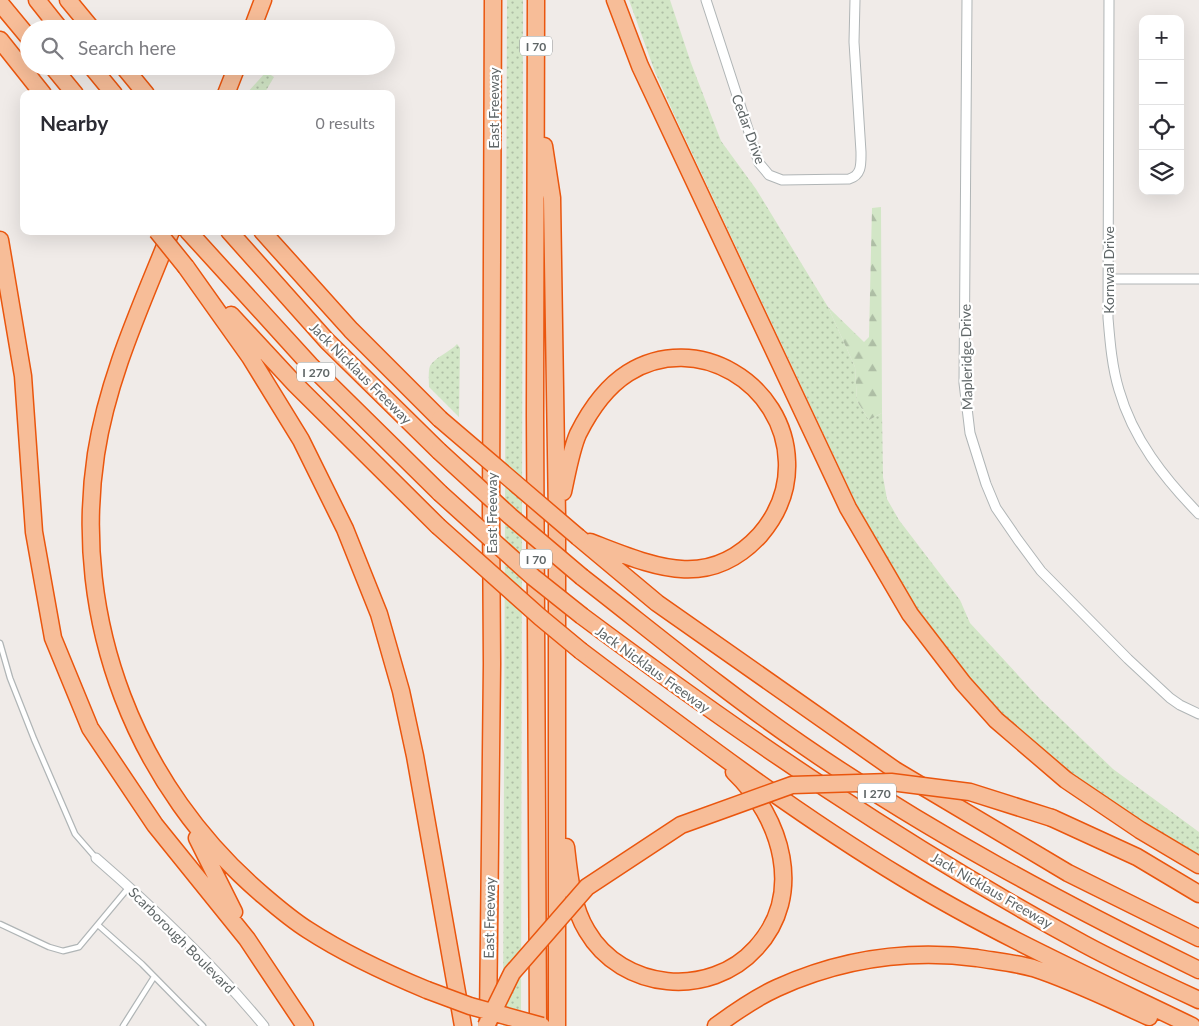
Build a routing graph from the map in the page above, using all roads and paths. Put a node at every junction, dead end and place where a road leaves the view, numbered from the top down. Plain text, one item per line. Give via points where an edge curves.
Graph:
1 (36, 0) edge
2 (68, 0) edge
3 (263, 0) edge
4 (493, 0) edge
5 (536, 0) edge
6 (615, 0) edge
7 (706, 0) edge
8 (855, 0) edge
9 (967, 0) edge
10 (1110, 0) edge
11 (0, 3) edge
12 (53, 20) edge
13 (85, 20) edge
14 (255, 20) edge
15 (20, 27) edge
16 (0, 40) edge
17 (20, 65) edge
18 (28, 75) edge
19 (59, 75) edge
20 (98, 75) edge
21 (130, 75) edge
22 (233, 75) edge
23 (40, 90) edge
24 (72, 90) edge
25 (111, 90) edge
26 (143, 90) edge
27 (228, 90) edge
28 (536, 92) junction
29 (160, 235) edge
30 (169, 235) edge
31 (191, 235) edge
32 (233, 235) edge
33 (266, 235) edge
34 (0, 240) edge
35 (186, 267) junction
36 (1108, 279) junction
37 (1199, 279) edge
38 (1199, 513) edge
39 (557, 516) junction
40 (578, 537) junction
41 (0, 643) edge
42 (1199, 714) edge
43 (700, 740) junction
44 (558, 768) junction
45 (181, 807) junction
46 (96, 858) joint
47 (1199, 865) edge
48 (130, 887) junction
49 (1199, 894) edge
50 (0, 924) edge
51 (98, 925) junction
52 (1199, 938) edge
53 (247, 939) junction
54 (1199, 970) edge
55 (154, 977) junction
56 (1199, 1000) edge
57 (123, 1026) edge
58 (202, 1026) edge
59 (264, 1026) edge
60 (305, 1026) edge
61 (463, 1026) edge
62 (487, 1026) edge
63 (538, 1026) edge
64 (542, 1026) edge
65 (557, 1026) edge
66 (716, 1026) edge
67 (1170, 1026) edge
68 (1192, 1026) edge

1 - 12 highway
2 - 13 highway
3 - 14 highway
4 - 62 highway, East Freeway via 492,674
5 - 28 highway, I 70
6 - 47 highway via 644,75 848,508 910,614 963,684 1003,726 1066,780
7 - 8 street, Cedar Drive via 759,163 769,174 782,180 849,179 860,170
9 - 42 street, Mapleridge Drive via 964,383 970,433 977,458 996,508 1041,571 1128,660 1170,698
10 - 36 street, Kornwal Drive
11 - 15 highway
16 - 17 highway
18 - 23 highway
19 - 24 highway
20 - 25 highway
21 - 26 highway
22 - 27 highway
28 - 39 highway via 552,198
28 - 63 highway, I 70
29 - 35 highway, bridge
30 - 45 highway via 121,358 106,406 96,456 91,533 98,612 116,682 137,734
31 - 56 highway, Jack Nicklaus Freeway / I 270, bridge via 310,366 440,493 533,577 582,616 714,713 910,842 1085,944
32 - 54 highway, Jack Nicklaus Freeway / I 270, bridge via 327,341 510,516 582,577 763,717 802,746 968,849
33 - 40 highway, bridge via 351,330 440,419
34 - 53 highway via 23,376 34,532 53,638 90,728 155,826
35 - 43 highway, bridge via 295,384 438,526 540,617
35 - 61 highway via 250,357 300,440 346,529 379,614 415,756
36 - 37 street
36 - 38 street, Kornwal Drive via 1111,349 1126,413 1148,454
39 - 40 highway via 577,436 608,389 629,373 663,360 708,362 748,382 771,409 784,438 787,480 779,507 769,525 741,552 715,566 676,569 648,564
39 - 44 highway
40 - 52 highway via 657,603 895,770 1068,872
41 - 46 lane via 10,678 75,834
43 - 44 highway via 738,776 771,821 780,851 783,880 779,910 772,928 756,949 735,965 697,980 656,980 634,974 606,954 586,931 573,892
43 - 68 highway via 781,799 905,879 1033,949
44 - 65 highway
45 - 53 highway
45 - 64 highway, bridge via 246,881 306,929 366,963 427,990
46 - 48 street, Scarborough Boulevard
48 - 51 lane
48 - 59 street, Scarborough Boulevard via 205,958
49 - 62 highway, bridge via 1137,857 1052,818 970,792 891,782 792,785 682,825 587,887 512,973
50 - 51 lane via 64,951 79,948
51 - 55 lane
53 - 60 highway
55 - 57 lane
55 - 58 lane
66 - 67 highway via 776,988 827,968 902,954 946,954 1032,968

